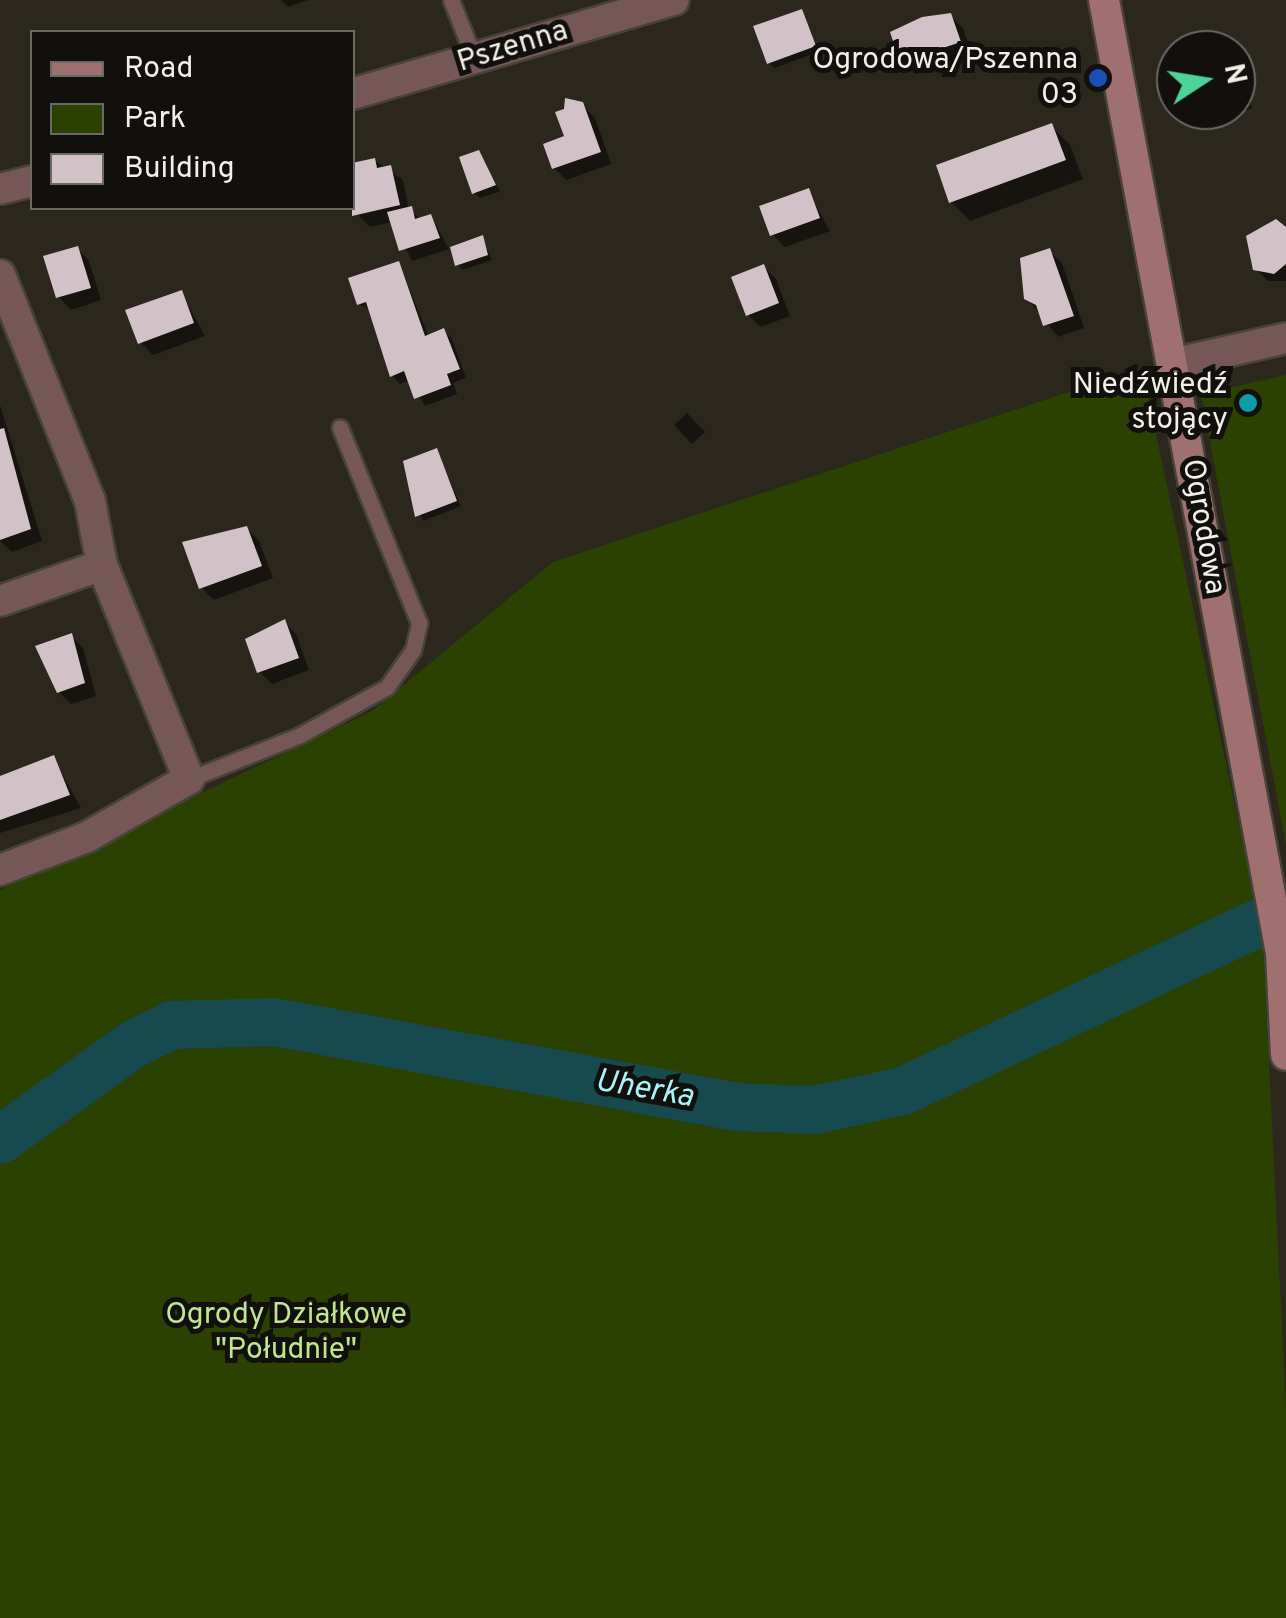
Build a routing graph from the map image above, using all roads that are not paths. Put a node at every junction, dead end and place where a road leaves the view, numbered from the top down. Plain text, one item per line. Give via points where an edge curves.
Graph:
1 (451, 0) edge
2 (674, 0) edge
3 (1104, 0) edge
4 (475, 60) junction
5 (355, 93) edge
6 (30, 182) edge
7 (0, 190) edge
8 (0, 275) edge
9 (1286, 338) edge
10 (1172, 364) junction
11 (340, 427) dead end
12 (102, 564) junction
13 (0, 601) edge
14 (189, 779) junction
15 (0, 870) edge
16 (1286, 1055) edge

1 - 4 lane
2 - 4 street, Pszenna
3 - 10 street, Ogrodowa
4 - 5 street, Pszenna
6 - 7 street
8 - 12 street via 90,500
9 - 10 street
10 - 16 street, Ogrodowa via 1282,953
11 - 14 lane via 420,624 413,650 387,687 300,735
12 - 13 street
12 - 14 street
14 - 15 street via 87,836

